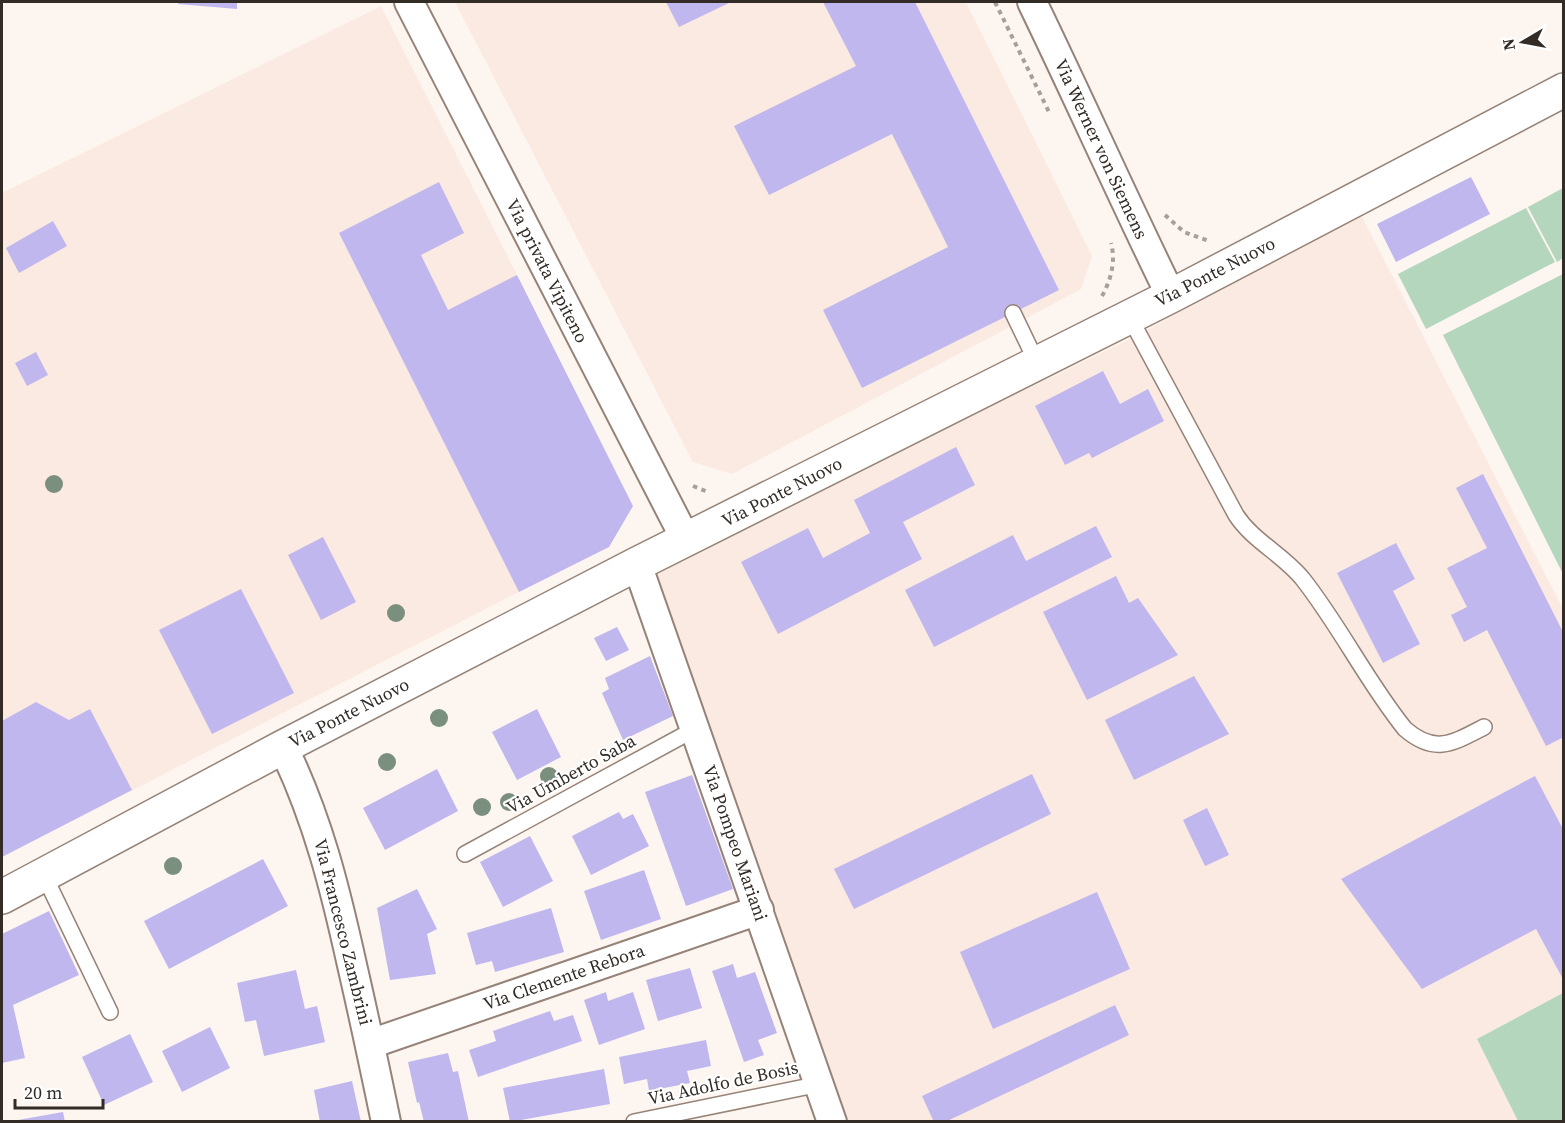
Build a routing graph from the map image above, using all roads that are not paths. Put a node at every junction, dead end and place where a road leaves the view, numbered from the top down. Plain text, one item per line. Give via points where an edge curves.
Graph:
1 (409, 2) edge
2 (1032, 2) edge
3 (1563, 90) edge
4 (1171, 296) junction
5 (1012, 313) dead end
6 (1129, 316) junction
7 (1037, 363) junction
8 (686, 540) junction
9 (637, 564) junction
10 (1484, 727) dead end
11 (695, 729) junction
12 (283, 747) junction
13 (465, 854) dead end
14 (44, 875) junction
15 (2, 897) edge
16 (759, 910) junction
17 (110, 1012) dead end
18 (370, 1044) junction
19 (820, 1084) junction
20 (386, 1122) edge
21 (634, 1122) edge
22 (832, 1122) edge

1 - 8 street, Via privata Vipiteno
2 - 4 street, Via Werner von Siemens
3 - 4 street, Via Ponte Nuovo
4 - 6 street, Via Ponte Nuovo
5 - 7 lane
6 - 7 street, Via Ponte Nuovo
6 - 10 lane via 1236,515 1303,580 1405,729 1424,742 1446,745
7 - 8 street, Via Ponte Nuovo
8 - 9 street, Via Ponte Nuovo
9 - 11 street, Via Pompeo Mariani
9 - 12 street, Via Ponte Nuovo
11 - 13 lane, Via Umberto Saba
11 - 16 street, Via Pompeo Mariani
12 - 14 street, Via Ponte Nuovo
12 - 18 street, Via Francesco Zambrini via 325,853
14 - 15 street, Via Ponte Nuovo
14 - 17 lane
16 - 18 street, Via Clemente Rebora
16 - 19 street, Via Pompeo Mariani
18 - 20 street, Via Francesco Zambrini
19 - 21 lane, Via Adolfo de Bosis
19 - 22 street, Via Pompeo Mariani

